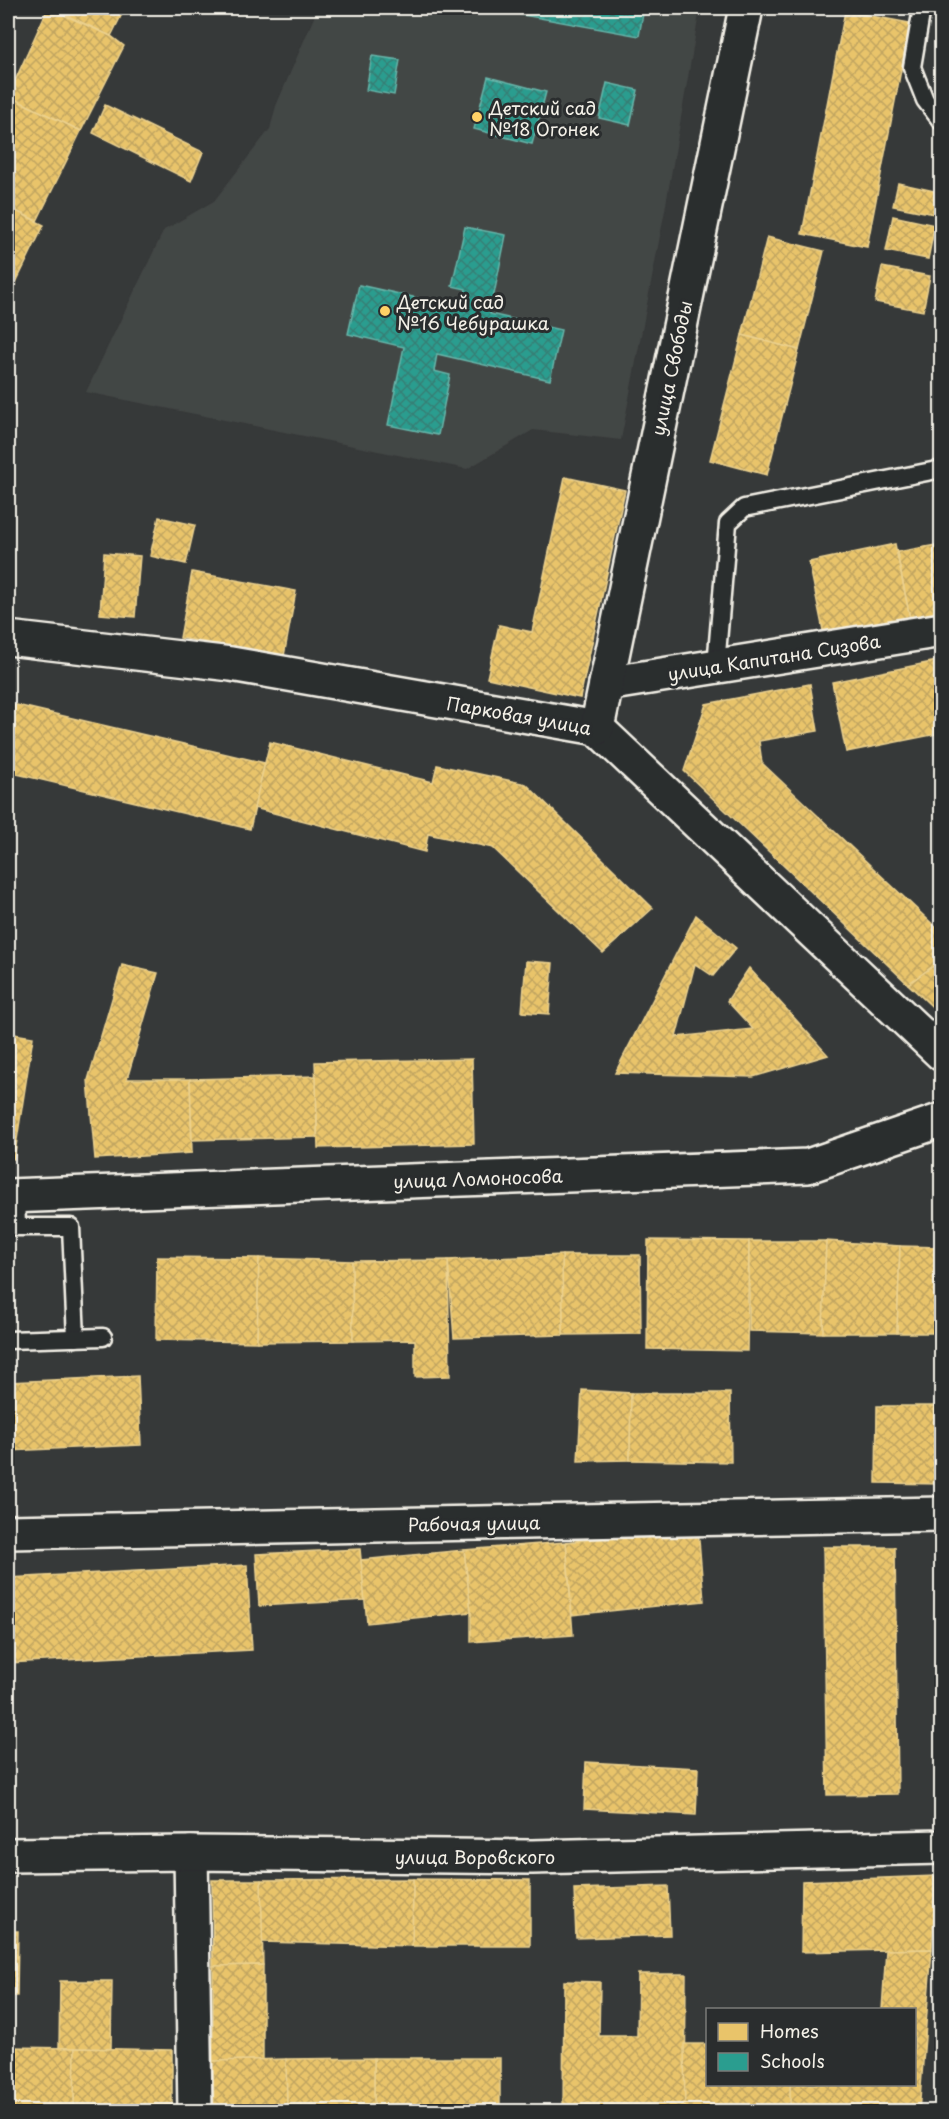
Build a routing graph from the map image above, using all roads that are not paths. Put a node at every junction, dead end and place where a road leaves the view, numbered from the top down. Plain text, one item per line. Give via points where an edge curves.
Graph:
1 (746, 8) edge
2 (922, 8) edge
3 (942, 122) edge
4 (942, 469) edge
5 (942, 630) edge
6 (8, 638) edge
7 (716, 666) junction
8 (606, 684) junction
9 (597, 728) junction
10 (942, 1054) edge
11 (942, 1120) edge
12 (12, 1195) edge
13 (103, 1337) dead end
14 (76, 1338) junction
15 (8, 1340) edge
16 (942, 1514) edge
17 (8, 1532) edge
18 (942, 1847) edge
19 (191, 1853) junction
20 (8, 1855) edge
21 (195, 2112) edge

1 - 8 street, улица Свободы
2 - 3 lane via 912,67 925,100
4 - 7 lane via 744,507 728,523
5 - 7 street, улица Капитана Сизова
6 - 9 street, Парковая улица via 231,664
7 - 8 street, улица Капитана Сизова
8 - 9 street, улица Свободы
9 - 10 street, Парковая улица
11 - 12 street, улица Ломоносова via 808,1166
12 - 14 lane via 17,1227 72,1227
13 - 14 lane
14 - 15 lane
16 - 17 street, Рабочая улица
18 - 19 street, улица Воровского via 532,1857
19 - 20 street, улица Воровского
19 - 21 street

